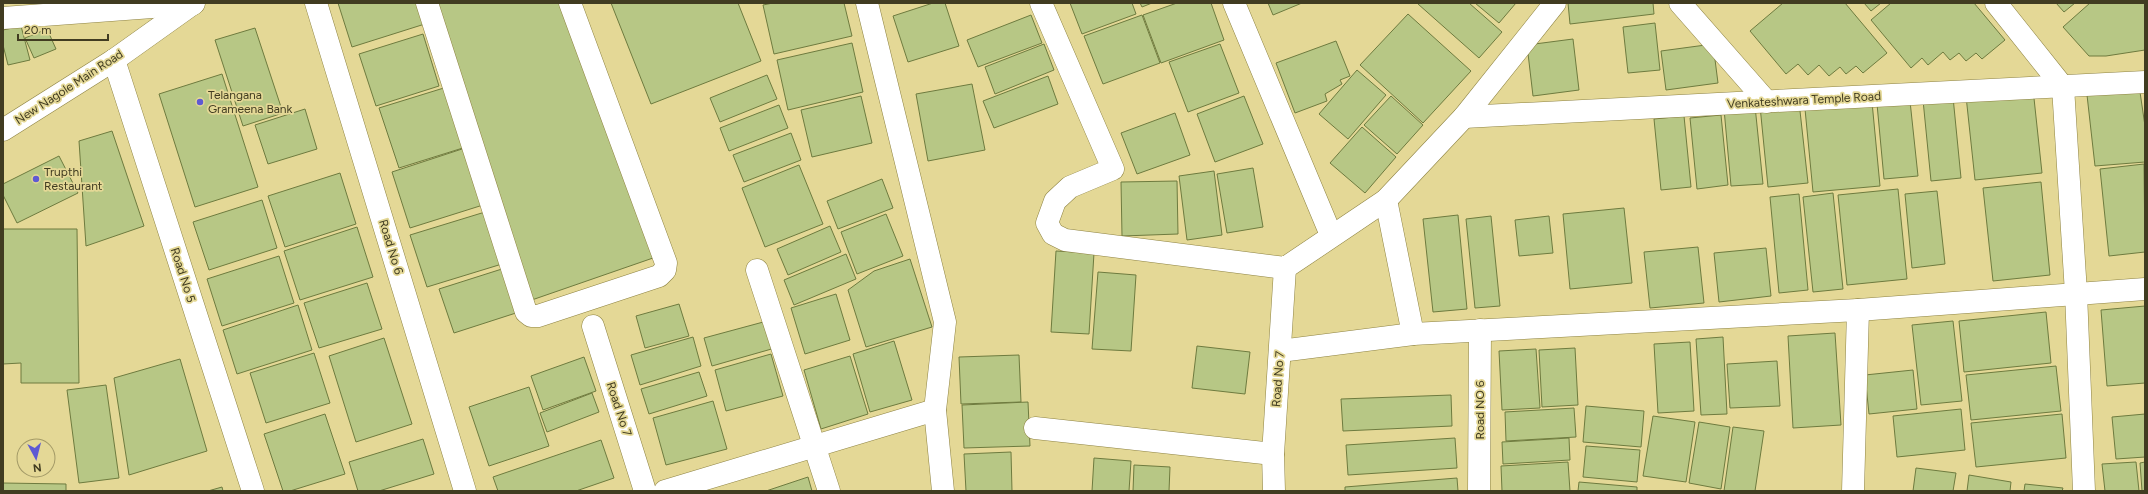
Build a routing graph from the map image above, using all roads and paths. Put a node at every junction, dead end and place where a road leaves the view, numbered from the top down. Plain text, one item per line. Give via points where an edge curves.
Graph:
1 (193, 3) edge
2 (316, 3) edge
3 (427, 3) edge
4 (570, 3) edge
5 (867, 3) edge
6 (1041, 3) edge
7 (1234, 3) edge
8 (1555, 3) edge
9 (1680, 3) edge
10 (1996, 3) edge
11 (3, 18) edge
12 (114, 60) junction
13 (2145, 82) edge
14 (2063, 86) junction
15 (1767, 102) junction
16 (1464, 117) junction
17 (3, 130) edge
18 (1386, 200) junction
19 (1331, 235) junction
20 (1285, 268) junction
21 (757, 270) dead end
22 (2145, 289) edge
23 (2076, 293) junction
24 (1858, 310) junction
25 (593, 326) dead end
26 (1480, 330) junction
27 (1413, 334) junction
28 (1280, 351) junction
29 (935, 410) junction
30 (1035, 428) dead end
31 (815, 447) junction
32 (1273, 454) junction
33 (253, 491) edge
34 (465, 491) edge
35 (646, 491) edge
36 (665, 491) edge
37 (829, 491) edge
38 (943, 491) edge
39 (1274, 491) edge
40 (1479, 491) edge
41 (1853, 491) edge
42 (2084, 491) edge

1 - 11 street
1 - 12 street, New Nagole Main Road
2 - 34 street, Road No 6
3 - 4 street via 526,312 531,316 538,316 659,276 665,270 666,263
5 - 29 street via 945,322
6 - 20 street via 1113,169 1070,187 1055,201 1047,223 1053,234 1065,240
7 - 19 street
8 - 16 street
9 - 15 street
10 - 14 street
12 - 17 street, New Nagole Main Road
12 - 33 street, Road No 5
13 - 14 street, Venkateshwara Temple Road
14 - 15 street, Venkateshwara Temple Road
14 - 23 street
15 - 16 street, Venkateshwara Temple Road
16 - 18 street
18 - 19 street
18 - 27 street
19 - 20 street
20 - 28 street, Road No 7
21 - 31 street
22 - 23 street
23 - 24 street
23 - 42 street
24 - 26 street
24 - 41 street
25 - 35 street, Road No 7
26 - 27 street
26 - 40 street, Road NO 6
27 - 28 street
28 - 32 street, Road No 7
29 - 31 street
29 - 38 street
30 - 32 street
31 - 36 street
31 - 37 street
32 - 39 street, Road No 7

